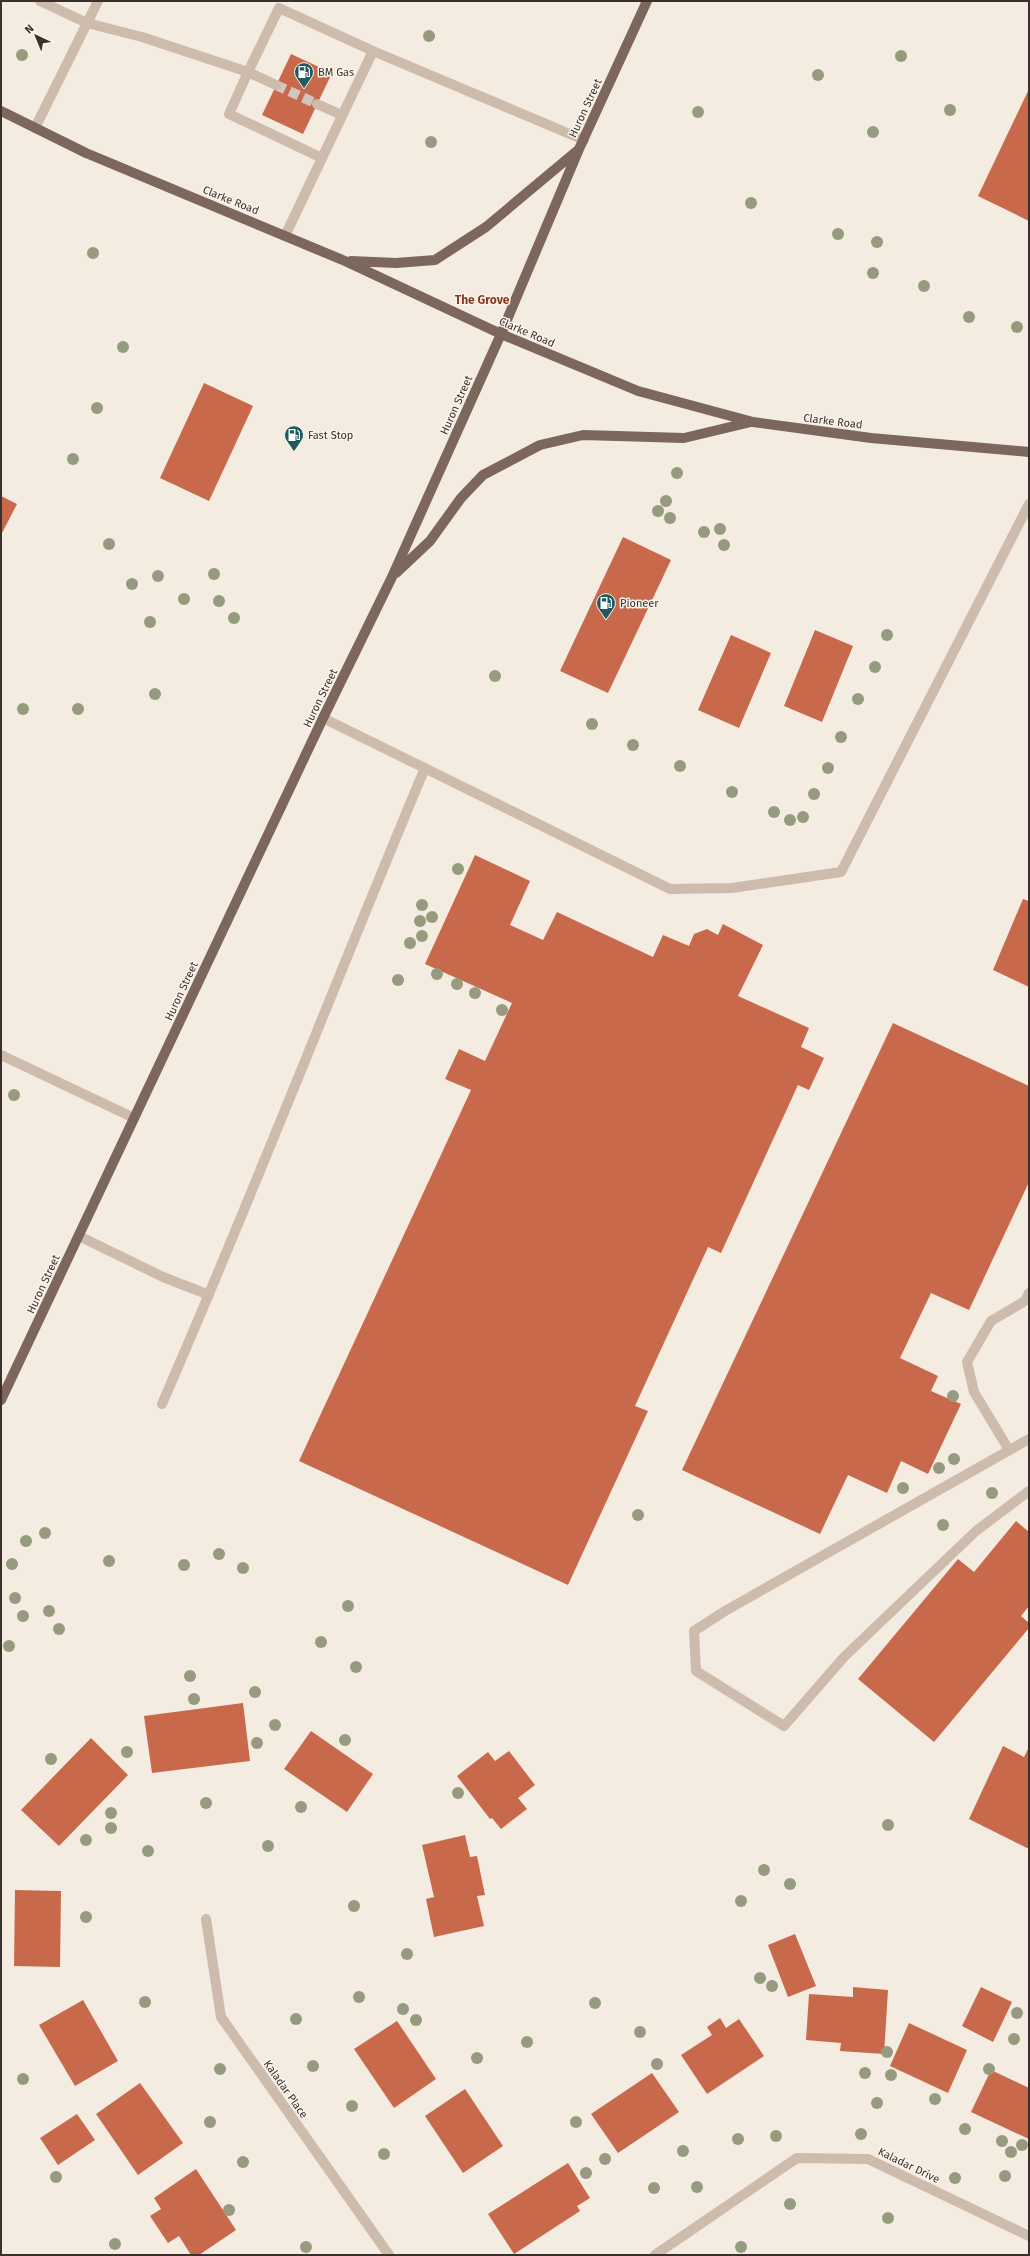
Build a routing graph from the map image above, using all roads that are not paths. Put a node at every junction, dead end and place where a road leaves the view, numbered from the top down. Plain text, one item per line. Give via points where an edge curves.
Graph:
1 (40, 1) edge
2 (98, 1) edge
3 (647, 1) edge
4 (87, 23) junction
5 (373, 51) junction
6 (248, 72) junction
7 (276, 85) tunnel mouth
8 (317, 104) tunnel mouth
9 (1, 111) edge
10 (342, 115) junction
11 (35, 128) junction
12 (582, 145) junction
13 (322, 158) junction
14 (285, 236) junction
15 (345, 261) junction
16 (501, 334) junction
17 (753, 422) junction
18 (1029, 452) edge
19 (1029, 504) edge
20 (392, 577) junction
21 (323, 718) junction
22 (425, 768) junction
23 (1, 1055) edge
24 (134, 1118) junction
25 (79, 1236) junction
26 (1029, 1293) edge
27 (209, 1295) junction
28 (1, 1400) edge
29 (162, 1404) dead end
30 (1029, 1439) edge
31 (1009, 1450) junction
32 (1029, 1491) edge
33 (206, 1919) dead end
34 (1029, 2236) edge
35 (389, 2255) edge
36 (655, 2255) edge

1 - 4 street
2 - 4 street
3 - 12 main road, Huron Street
4 - 6 street via 142,36
4 - 11 street
5 - 6 street via 279,8
5 - 10 street
5 - 12 street
6 - 7 street
6 - 13 street via 229,114
8 - 10 street
9 - 11 main road, Clarke Road
10 - 13 street
11 - 14 main road, Clarke Road via 86,154
12 - 15 main road via 486,227 435,260 396,263
12 - 16 main road, Huron Street
13 - 14 street
14 - 15 main road, Clarke Road
15 - 16 main road, Clarke Road
16 - 17 main road, Clarke Road via 638,391
16 - 20 main road, Huron Street
17 - 18 main road, Clarke Road via 871,438
17 - 20 main road via 684,438 583,435 540,445 483,475 460,498 430,541
19 - 22 street via 841,872 732,888 670,889
20 - 21 main road, Huron Street
21 - 22 street
21 - 24 main road, Huron Street
22 - 27 street
23 - 24 street
24 - 25 main road, Huron Street
25 - 27 street via 163,1277
25 - 28 main road, Huron Street
26 - 31 street via 1026,1300 991,1321 967,1362 974,1392
27 - 29 street
30 - 31 street
31 - 32 street via 724,1611 694,1632 696,1671 784,1726 844,1657 976,1531
33 - 35 street, Kaladar Place via 221,2017
34 - 36 street, Kaladar Drive via 868,2159 797,2158

